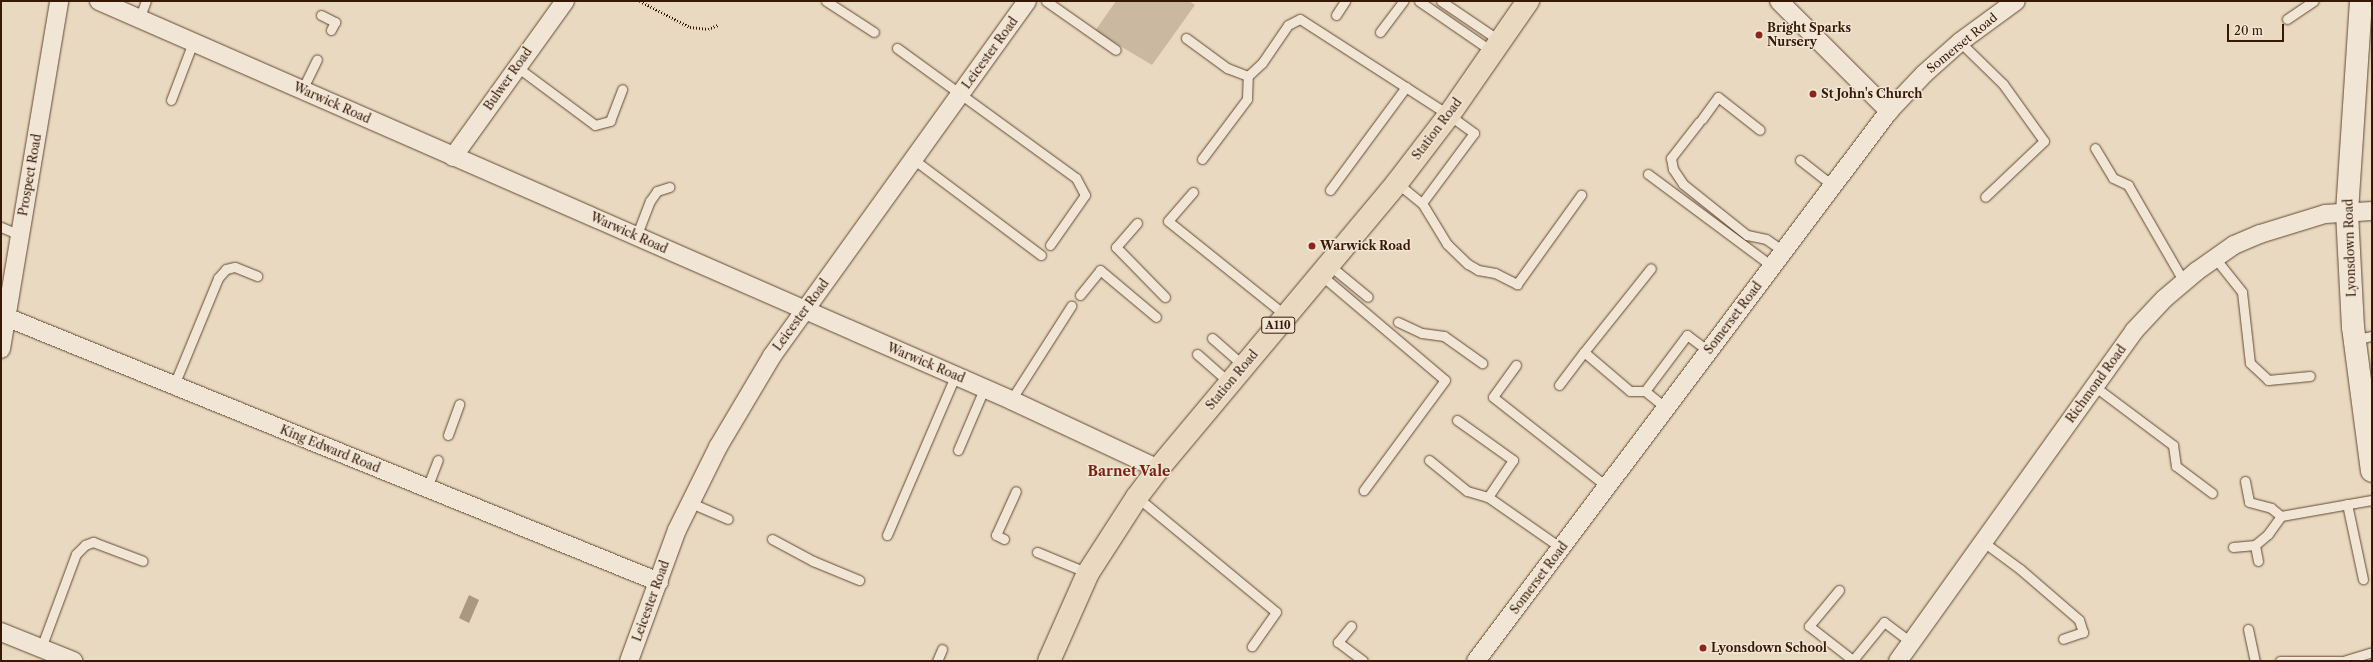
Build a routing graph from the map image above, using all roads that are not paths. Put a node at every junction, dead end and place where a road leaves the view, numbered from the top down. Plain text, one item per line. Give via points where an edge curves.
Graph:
1 (59, 1) edge
2 (99, 1) edge
3 (146, 1) edge
4 (565, 1) edge
5 (826, 1) edge
6 (1027, 1) edge
7 (1046, 1) edge
8 (1345, 1) edge
9 (1403, 1) edge
10 (1419, 1) edge
11 (1441, 1) edge
12 (1528, 1) edge
13 (1780, 1) edge
14 (2314, 1) edge
15 (2361, 1) edge
16 (2004, 4) edge
17 (320, 15) dead end
18 (1336, 15) dead end
19 (2287, 18) dead end
20 (139, 19) junction
21 (331, 30) dead end
22 (874, 32) dead end
23 (1380, 32) dead end
24 (2366, 35) edge
25 (1186, 38) dead end
26 (193, 42) junction
27 (1960, 42) junction
28 (1496, 47) junction
29 (897, 48) dead end
30 (1116, 50) dead end
31 (317, 60) dead end
32 (517, 67) junction
33 (1248, 76) junction
34 (1406, 87) junction
35 (622, 89) dead end
36 (302, 90) junction
37 (960, 94) junction
38 (171, 100) dead end
39 (1889, 111) junction
40 (1449, 115) junction
41 (1760, 130) dead end
42 (2095, 148) dead end
43 (454, 157) junction
44 (913, 159) junction
45 (1202, 159) dead end
46 (1800, 160) dead end
47 (1648, 174) dead end
48 (1397, 183) junction
49 (1832, 185) junction
50 (669, 187) dead end
51 (1330, 190) dead end
52 (1193, 192) dead end
53 (1581, 195) dead end
54 (1985, 197) dead end
55 (1422, 203) junction
56 (2372, 211) edge
57 (2347, 213) junction
58 (1137, 223) dead end
59 (1, 227) edge
60 (20, 235) junction
61 (636, 236) junction
62 (1050, 245) dead end
63 (1783, 251) junction
64 (1041, 255) dead end
65 (2215, 258) junction
66 (1772, 266) junction
67 (1651, 268) dead end
68 (1325, 270) junction
69 (257, 276) dead end
70 (2184, 282) junction
71 (1080, 295) dead end
72 (1165, 297) dead end
73 (1368, 297) dead end
74 (1070, 306) dead end
75 (804, 311) junction
76 (4, 316) edge
77 (1286, 316) junction
78 (1156, 317) dead end
79 (1398, 322) dead end
80 (1212, 338) dead end
81 (2363, 338) edge
82 (1, 349) edge
83 (1708, 351) junction
84 (1584, 352) junction
85 (1197, 354) dead end
86 (1482, 363) dead end
87 (1516, 365) dead end
88 (1244, 366) junction
89 (955, 376) junction
90 (2310, 376) dead end
91 (1230, 383) junction
92 (174, 385) junction
93 (1559, 385) dead end
94 (2094, 386) junction
95 (984, 389) junction
96 (1645, 391) junction
97 (1011, 400) junction
98 (459, 404) dead end
99 (1666, 408) junction
100 (1457, 420) dead end
101 (448, 435) dead end
102 (958, 450) dead end
103 (438, 460) dead end
104 (1429, 460) dead end
105 (1158, 469) junction
106 (2372, 471) edge
107 (2245, 481) dead end
108 (1606, 486) junction
109 (427, 488) junction
110 (1364, 490) dead end
111 (1016, 491) dead end
112 (2212, 493) dead end
113 (1137, 497) junction
114 (1488, 497) junction
115 (2372, 500) edge
116 (691, 503) junction
117 (2347, 504) junction
118 (2281, 516) junction
119 (728, 519) dead end
120 (887, 534) dead end
121 (772, 539) dead end
122 (1004, 539) dead end
123 (1982, 542) junction
124 (2255, 545) junction
125 (2233, 547) dead end
126 (1560, 548) junction
127 (1037, 552) dead end
128 (143, 561) dead end
129 (2258, 562) dead end
130 (1088, 573) junction
131 (2363, 579) dead end
132 (859, 580) dead end
133 (658, 582) junction
134 (1838, 590) dead end
135 (1351, 626) dead end
136 (2248, 629) dead end
137 (1, 632) edge
138 (2063, 639) dead end
139 (1911, 642) junction
140 (1252, 646) dead end
141 (41, 648) junction
142 (942, 650) dead end
143 (2372, 652) edge
144 (1854, 660) edge
145 (73, 661) edge
146 (629, 661) edge
147 (937, 661) edge
148 (1049, 661) edge
149 (1362, 661) edge
150 (1476, 661) edge
151 (1898, 661) edge
152 (2255, 661) edge
153 (2280, 661) edge
154 (2340, 661) edge
155 (2343, 661) edge

1 - 60 street, Prospect Road
2 - 20 street, Warwick Road
3 - 20 lane
4 - 32 street, Bulwer Road
5 - 22 lane
6 - 37 street, Leicester Road
7 - 30 lane
8 - 18 lane
9 - 23 lane
10 - 28 lane
11 - 28 lane
12 - 28 main road, Station Road / A110
13 - 39 street
14 - 19 lane
15 - 24 street, Lyonsdown Road
16 - 27 street, Somerset Road
17 - 21 lane via 335,22
20 - 26 street, Warwick Road
24 - 57 street, Lyonsdown Road
25 - 33 lane via 1227,68
26 - 36 street, Warwick Road
26 - 38 lane
27 - 39 street, Somerset Road via 1924,74
27 - 54 lane via 2003,84 2044,141
28 - 40 main road, Station Road / A110
29 - 37 lane
31 - 36 lane
32 - 35 lane via 596,125 610,121
32 - 43 street, Bulwer Road
33 - 34 lane via 1262,63 1288,25 1300,19
33 - 45 lane via 1247,99
34 - 40 lane
34 - 51 lane
36 - 43 street, Warwick Road
37 - 44 street, Leicester Road
37 - 62 lane via 1076,178 1085,195
39 - 49 street, Somerset Road
40 - 48 main road, Station Road / A110
40 - 55 lane via 1474,133
41 - 63 lane via 1718,97 1671,158 1673,169 1683,184 1747,235 1766,239
42 - 70 lane via 2113,178 2128,186
43 - 61 street, Warwick Road
44 - 64 lane
44 - 75 street, Leicester Road
46 - 49 lane
47 - 66 lane
48 - 55 lane
48 - 68 main road, Station Road / A110
49 - 63 street, Somerset Road
50 - 61 lane via 657,191 650,201
52 - 77 lane via 1168,221
53 - 55 lane via 1517,284 1468,264 1447,244
56 - 57 street, Richmond Road
57 - 65 street, Richmond Road via 2325,214 2295,221 2234,245
57 - 81 street, Lyonsdown Road
58 - 72 lane via 1116,247
59 - 60 lane
60 - 76 street, Prospect Road
61 - 75 street, Warwick Road
63 - 66 street, Somerset Road
65 - 70 street, Richmond Road
65 - 90 lane via 2242,292 2250,362 2268,380
66 - 83 street, Somerset Road
67 - 84 lane
68 - 73 lane
68 - 77 main road, Station Road / A110
68 - 110 lane via 1445,380
69 - 92 lane via 235,267 226,269 218,278
70 - 94 street, Richmond Road via 2134,331
71 - 78 lane via 1100,270
74 - 97 lane
75 - 89 street, Warwick Road
75 - 116 street, Leicester Road via 764,369 718,447
76 - 82 street, Prospect Road
76 - 92 street, King Edward Road
77 - 88 main road, Station Road / A110
79 - 86 lane via 1422,333 1444,336
80 - 88 lane
81 - 106 street, Lyonsdown Road
83 - 96 lane via 1687,335
83 - 99 street, Somerset Road
84 - 93 lane
84 - 96 lane via 1630,391
85 - 91 lane
87 - 108 lane via 1493,397
88 - 91 main road, Station Road / A110
89 - 95 street, Warwick Road
89 - 120 lane
91 - 105 main road, Station Road / A110
92 - 109 street, King Edward Road
94 - 112 lane via 2173,445 2176,466
94 - 123 street, Richmond Road
95 - 97 street, Warwick Road
95 - 102 lane
96 - 99 lane
97 - 105 street, Warwick Road
98 - 101 lane
99 - 108 street, Somerset Road
100 - 114 lane via 1513,460
103 - 109 lane
104 - 114 lane via 1467,491
105 - 113 main road, Station Road / A110
107 - 118 lane via 2249,502 2271,508
108 - 126 street, Somerset Road
109 - 133 street, King Edward Road
111 - 122 lane via 996,536
113 - 130 main road, Station Road / A110
113 - 140 lane via 1276,612
114 - 126 lane
115 - 117 lane
116 - 119 lane
116 - 133 street, Leicester Road
117 - 118 lane
117 - 131 lane
118 - 124 lane via 2268,534
121 - 132 lane via 813,561
123 - 138 lane via 2020,569 2079,620 2083,632
123 - 139 street, Richmond Road
124 - 125 lane
124 - 129 lane
126 - 150 street, Somerset Road
127 - 130 lane
128 - 141 lane via 93,542 85,544 76,554
130 - 148 main road, Station Road / A110
133 - 146 street, Leicester Road
134 - 144 lane via 1809,626
135 - 149 lane via 1338,642
136 - 152 lane
137 - 141 street
139 - 144 lane via 1884,622
139 - 151 street, Richmond Road
141 - 145 street
142 - 147 lane
143 - 155 lane
153 - 154 lane

